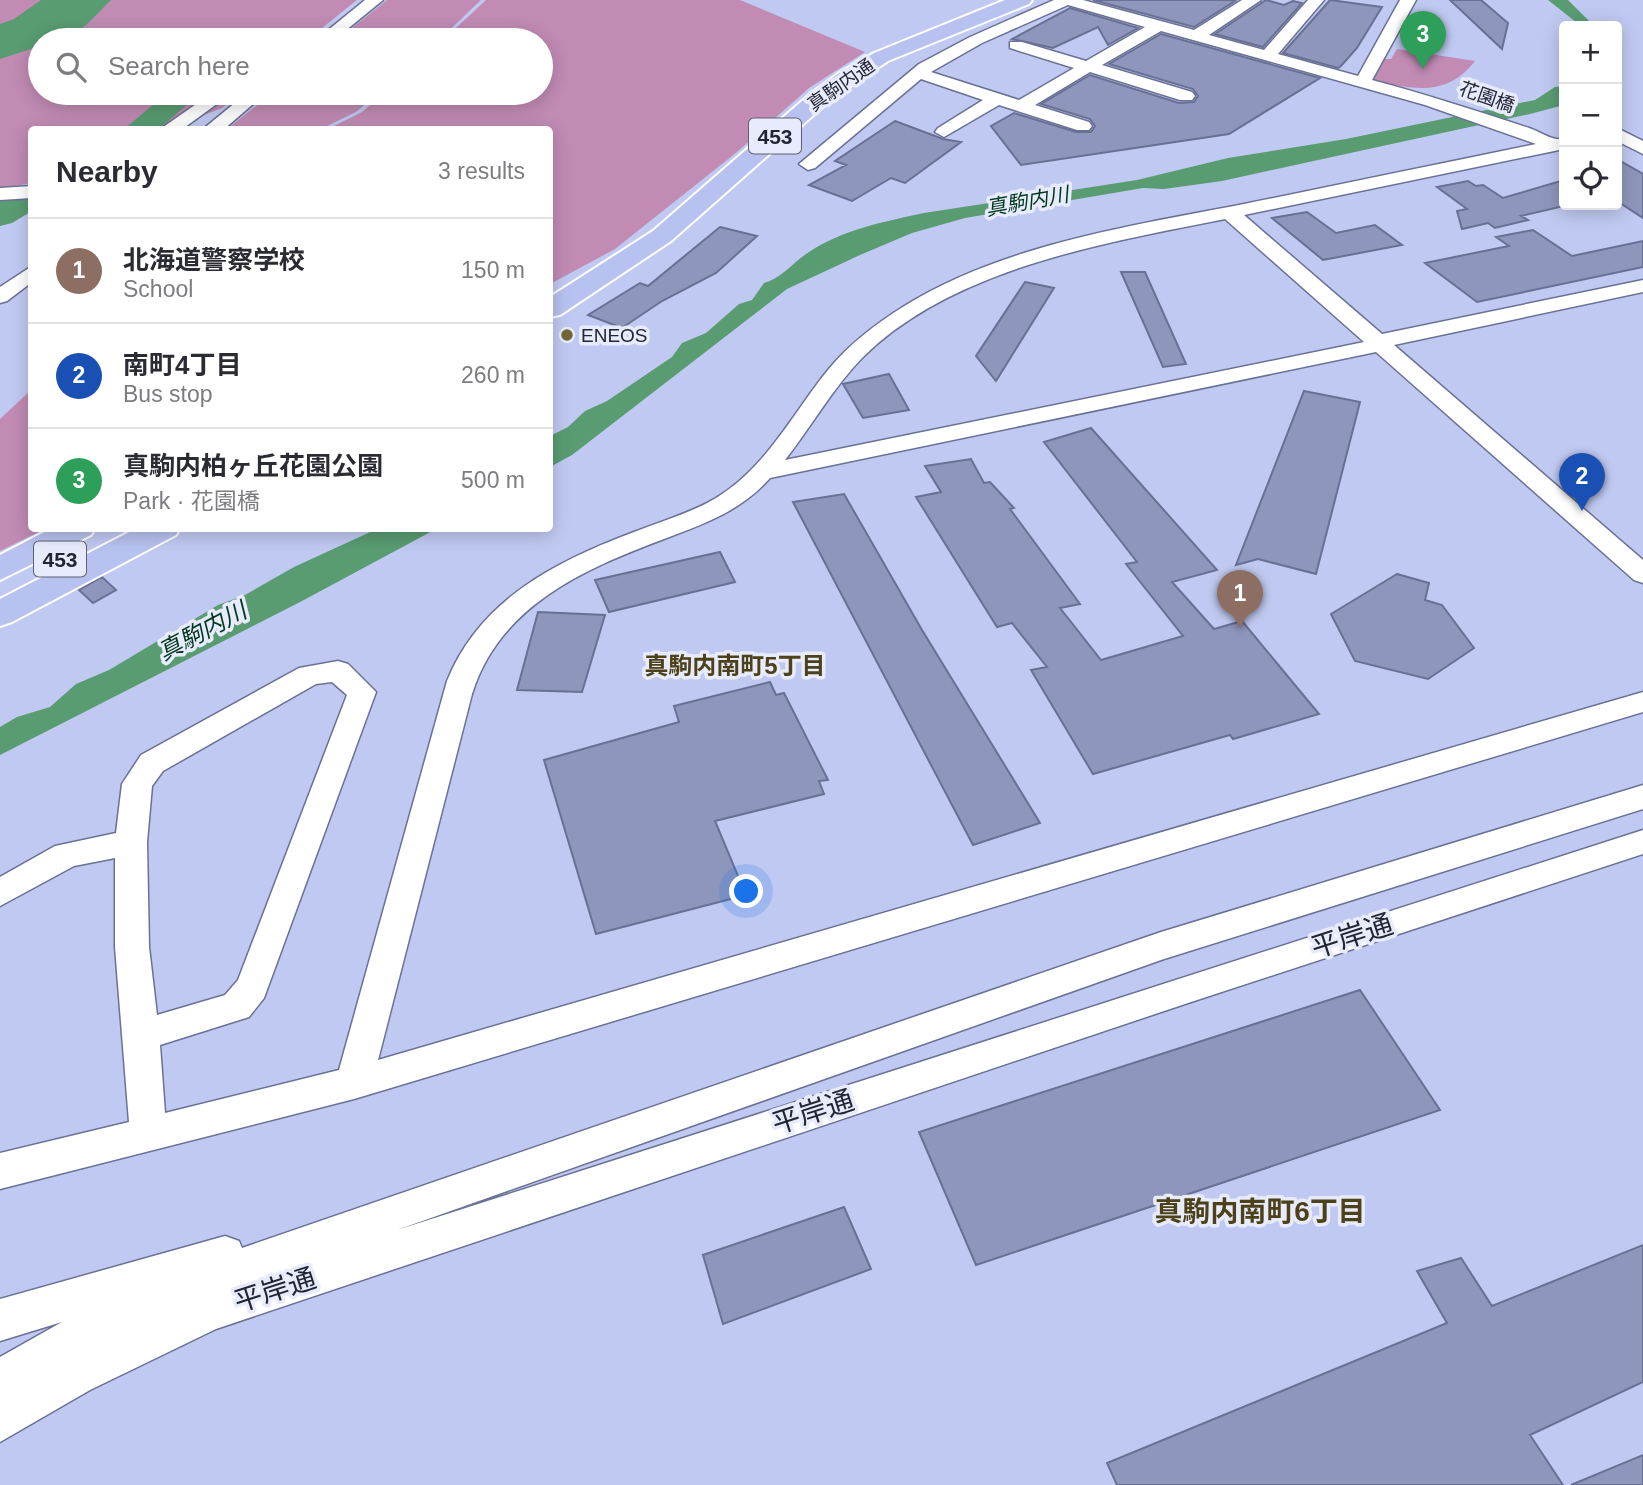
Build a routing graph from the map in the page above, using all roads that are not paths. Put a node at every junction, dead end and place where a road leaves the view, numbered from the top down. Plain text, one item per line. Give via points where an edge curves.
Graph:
1 (375, 0) edge
2 (1022, 0) edge
3 (1067, 0) edge
4 (1253, 0) edge
5 (1316, 0) edge
6 (1408, 0) edge
7 (1158, 26) junction
8 (339, 28) edge
9 (1194, 37) junction
10 (1016, 45) dead end
11 (1266, 57) junction
12 (1086, 67) junction
13 (918, 73) junction
14 (1362, 83) junction
15 (1186, 96) dead end
16 (998, 98) junction
17 (205, 105) edge
18 (242, 105) edge
19 (1020, 106) junction
20 (1083, 125) dead end
21 (174, 126) edge
22 (216, 126) edge
23 (1643, 128) edge
24 (944, 132) dead end
25 (1622, 132) edge
26 (1622, 136) edge
27 (1559, 145) edge
28 (1643, 149) edge
29 (808, 164) dead end
30 (28, 192) edge
31 (0, 194) edge
32 (1229, 212) junction
33 (28, 275) edge
34 (1643, 286) edge
35 (0, 296) edge
36 (553, 307) edge
37 (1378, 344) junction
38 (765, 472) junction
39 (71, 532) edge
40 (113, 532) edge
41 (156, 532) edge
42 (0, 569) edge
43 (1643, 575) edge
44 (0, 590) edge
45 (0, 614) edge
46 (1643, 702) edge
47 (1643, 797) edge
48 (131, 842) junction
49 (1643, 842) edge
50 (0, 893) edge
51 (142, 1035) junction
52 (354, 1083) junction
53 (148, 1133) junction
54 (0, 1171) edge
55 (400, 1209) junction
56 (0, 1320) edge
57 (0, 1380) edge
58 (0, 1421) edge

1 - 8 street
2 - 36 highway, 真駒内通 / 453 via 892,52 847,78 662,236
3 - 7 street, 花園橋
3 - 13 street via 953,51
4 - 9 street
5 - 11 street
6 - 14 street
7 - 9 street, 花園橋
7 - 12 street
9 - 11 street, 花園橋
10 - 12 street
11 - 14 street, 花園橋
12 - 15 street
12 - 19 street
13 - 16 street
13 - 29 street
14 - 27 street, 花園橋 via 1431,101
16 - 19 street
16 - 24 street
17 - 21 street
18 - 22 street
19 - 20 street
23 - 25 street
26 - 28 street
27 - 32 street
30 - 31 street
32 - 37 street
32 - 38 street via 984,275 926,303 871,339 824,392
33 - 35 street
34 - 37 street
37 - 38 street
37 - 43 street
38 - 52 street via 732,500 580,562 532,589 493,625 468,664
39 - 42 highway
40 - 44 highway, 453
41 - 45 highway
46 - 52 street
47 - 55 street, 平岸通 via 1161,946
48 - 50 street via 66,855
48 - 51 street via 132,947
48 - 51 street via 136,784 152,763 309,675 338,671 362,692 252,988 237,1006
49 - 58 street, 平岸通 via 209,1311 75,1375
51 - 53 street
52 - 53 street
53 - 54 street
55 - 56 street, 平岸通 via 352,1215
55 - 57 street, 平岸通 via 89,1329

